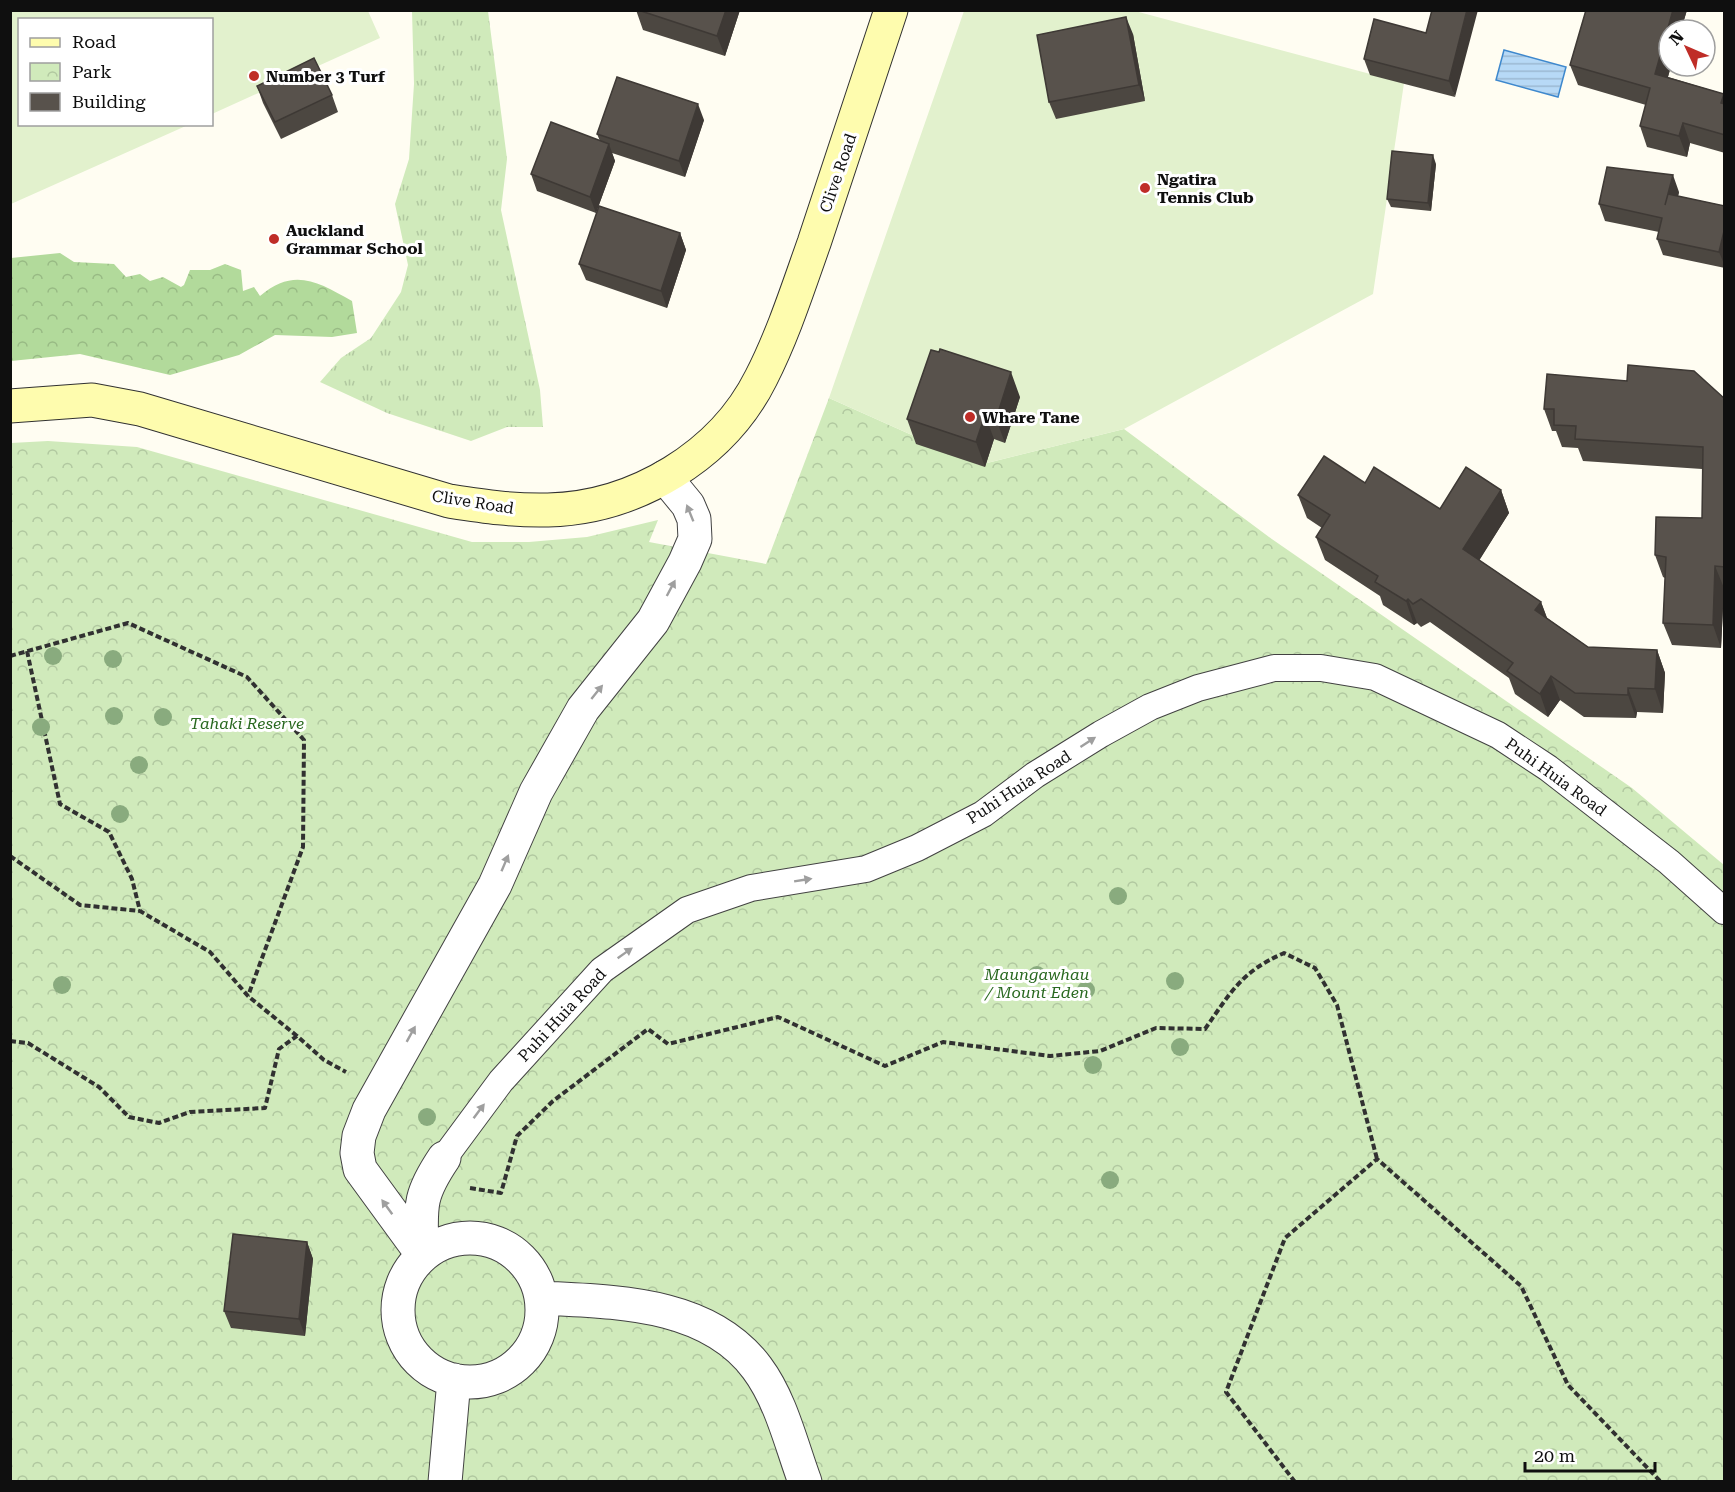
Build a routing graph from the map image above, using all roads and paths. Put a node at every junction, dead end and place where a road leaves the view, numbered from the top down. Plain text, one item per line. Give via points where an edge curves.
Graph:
1 (891, 10) edge
2 (10, 406) edge
3 (665, 477) junction
4 (27, 651) junction
5 (10, 656) edge
6 (10, 856) edge
7 (140, 911) junction
8 (1725, 911) edge
9 (248, 996) junction
10 (297, 1036) junction
11 (10, 1041) edge
12 (324, 1060) dead end
13 (1377, 1159) junction
14 (435, 1170) junction
15 (422, 1254) junction
16 (542, 1298) junction
17 (454, 1380) junction
18 (445, 1482) edge
19 (805, 1482) edge
20 (1295, 1482) edge
21 (1661, 1482) edge

1 - 3 main road, Clive Road via 800,282 761,378 734,419 700,454
2 - 3 main road, Clive Road via 92,400 140,409 449,501 499,509 550,510 606,501
15 -> 3 street via 360,1169 359,1136 379,1091 495,885 536,792 583,709 653,621 685,562 695,539 694,519 688,505
4 - 5 path
4 - 7 path via 60,804 109,832 132,879
4 - 9 path via 128,623 247,676 304,740 303,847
6 - 7 path via 80,905
7 - 9 path via 210,952
14 -> 8 street, Puhi Huia Road via 501,1081 602,970 687,910 751,888 866,869 917,848 983,814 1101,734 1150,707 1198,688 1274,668 1321,668 1375,677 1498,735 1548,768
9 - 10 path
10 - 11 path via 279,1049 266,1108 190,1112 159,1123 129,1117 99,1087 28,1043
10 - 12 path
13 - 14 path via 1337,1005 1316,968 1284,953 1259,964 1238,983 1205,1029 1155,1028 1100,1051 1050,1056 943,1042 885,1066 778,1017 668,1044 648,1029 553,1101 516,1136 501,1193
13 - 20 path via 1285,1238 1226,1392
13 - 21 path via 1521,1286 1568,1385
14 - 15 street, Puhi Huia Road via 421,1209
15 - 16 street via 462,1238 495,1241 513,1251 530,1268
15 - 17 street via 402,1285 398,1305 400,1329 416,1358 434,1372
16 - 17 street via 542,1323 520,1362 495,1378 480,1382
16 - 19 street via 611,1301 673,1312 723,1335 741,1349 767,1384
17 - 18 street

